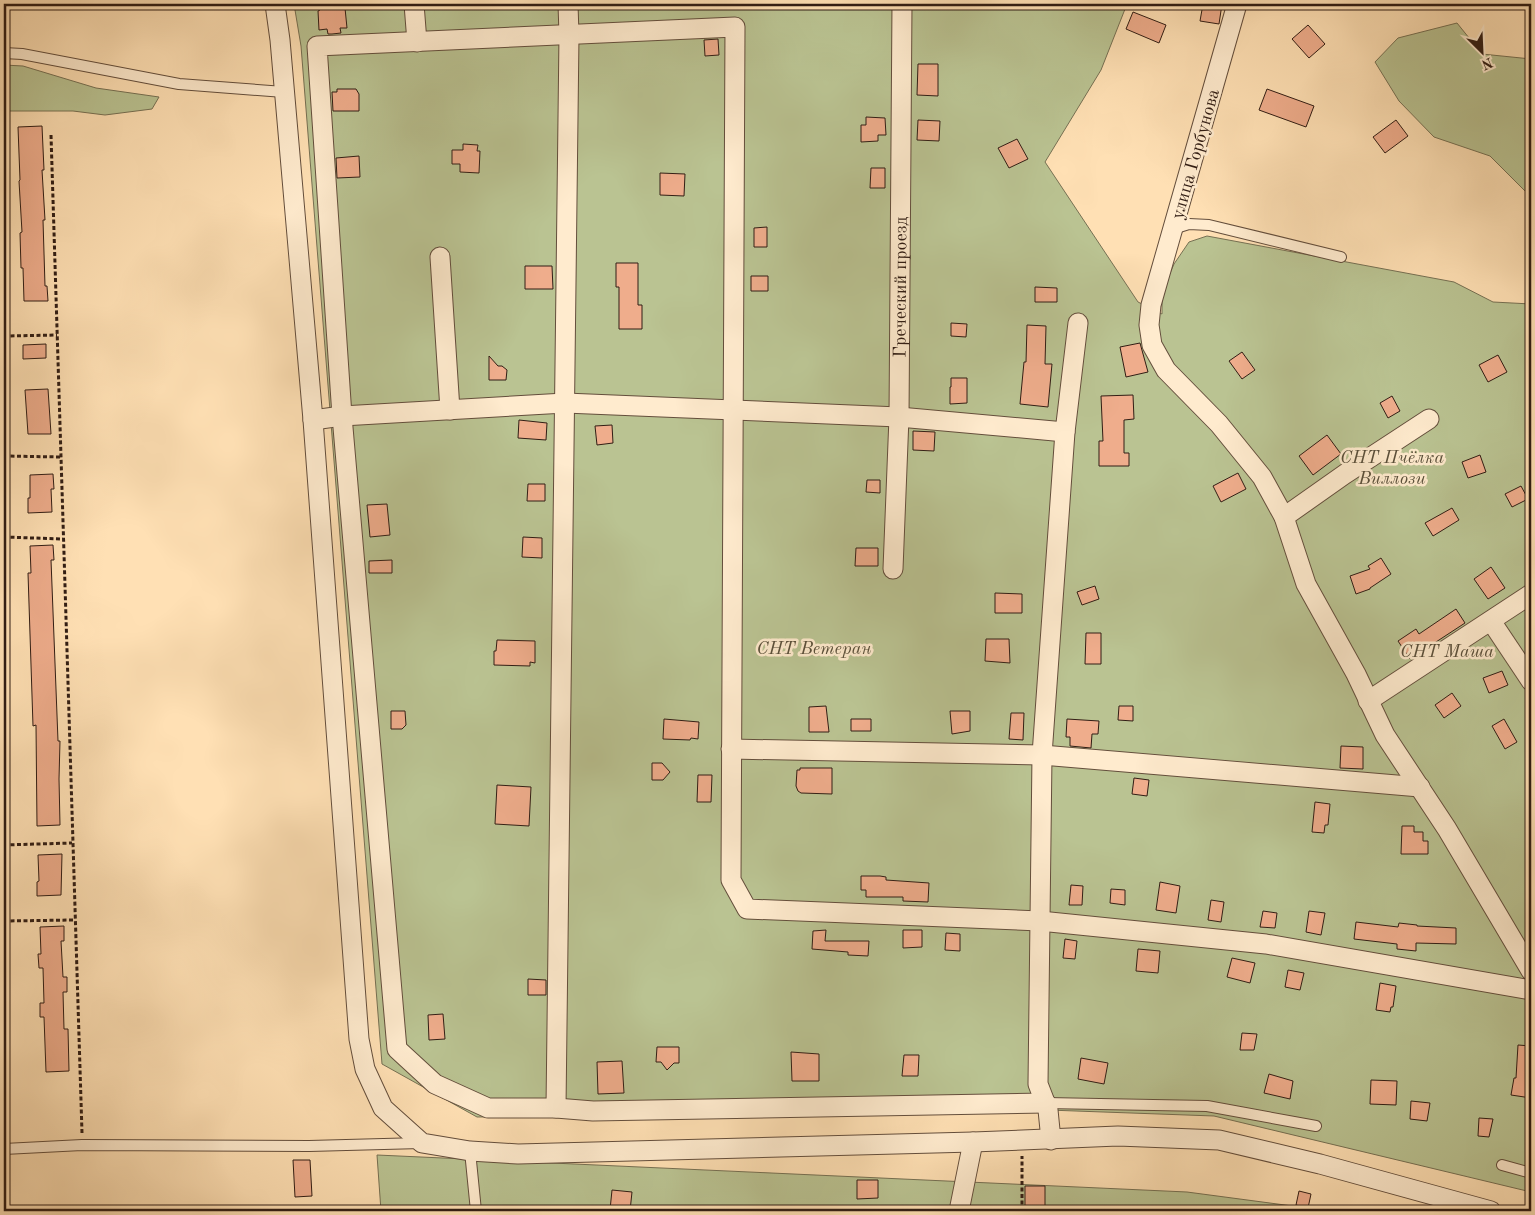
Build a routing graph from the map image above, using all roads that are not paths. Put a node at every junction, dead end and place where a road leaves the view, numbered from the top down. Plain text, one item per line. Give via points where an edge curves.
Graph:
1 (275, 4) edge
2 (414, 4) edge
3 (568, 4) edge
4 (902, 4) edge
5 (1237, 4) edge
6 (569, 35) junction
7 (417, 42) junction
8 (4, 53) edge
9 (284, 92) junction
10 (1173, 229) junction
11 (440, 257) dead end
12 (1341, 257) dead end
13 (1078, 323) dead end
14 (565, 402) junction
15 (450, 410) junction
16 (733, 410) junction
17 (342, 416) junction
18 (899, 417) junction
19 (1429, 419) dead end
20 (313, 420) junction
21 (1065, 432) junction
22 (1284, 517) junction
23 (893, 569) dead end
24 (1531, 594) edge
25 (1491, 621) junction
26 (1531, 681) edge
27 (1368, 701) junction
28 (731, 749) junction
29 (1042, 756) junction
30 (1420, 787) junction
31 (1040, 921) junction
32 (1531, 971) edge
33 (1531, 990) edge
34 (1046, 1103) junction
35 (556, 1108) junction
36 (1316, 1126) dead end
37 (1051, 1140) junction
38 (974, 1142) junction
39 (422, 1143) junction
40 (4, 1149) edge
41 (470, 1151) junction
42 (1502, 1165) dead end
43 (1531, 1173) edge
44 (476, 1211) edge
45 (959, 1211) edge
46 (1491, 1211) edge

1 - 9 street
2 - 7 street
3 - 6 street
4 - 18 street, Греческий проезд
5 - 10 street, улица Горбунова
6 - 7 street
6 - 14 street
6 - 16 street via 735,27
7 - 17 street via 317,46
8 - 9 lane via 179,84
9 - 20 street
10 - 12 lane via 1189,224 1209,224
10 - 22 street, улица Горбунова via 1152,305 1149,325 1152,345 1166,370 1219,424 1262,478
11 - 15 street
13 - 21 street
14 - 15 street
14 - 16 street
14 - 35 street
15 - 17 street
16 - 18 street
16 - 28 street
17 - 20 street
17 - 35 street via 397,1049 435,1084 488,1108
18 - 21 street
18 - 23 street, Греческий проезд
19 - 22 street
20 - 39 street via 359,1040 365,1069 383,1108
21 - 29 street
22 - 27 street, улица Горбунова via 1306,584
24 - 25 street
25 - 26 street
25 - 27 street
27 - 30 street, улица Горбунова via 1385,735
28 - 29 street
28 - 31 street via 731,880 748,909
29 - 30 street
29 - 31 street
30 - 32 street, улица Горбунова
31 - 33 street via 1266,944
31 - 34 street via 1038,1084
34 - 35 street via 593,1111
34 - 36 lane via 1207,1106
34 - 37 street
37 - 38 street
37 - 46 street via 1118,1136 1219,1140
38 - 41 street via 518,1154
38 - 45 street
39 - 40 lane via 82,1145
39 - 41 street
41 - 44 lane
42 - 43 lane

